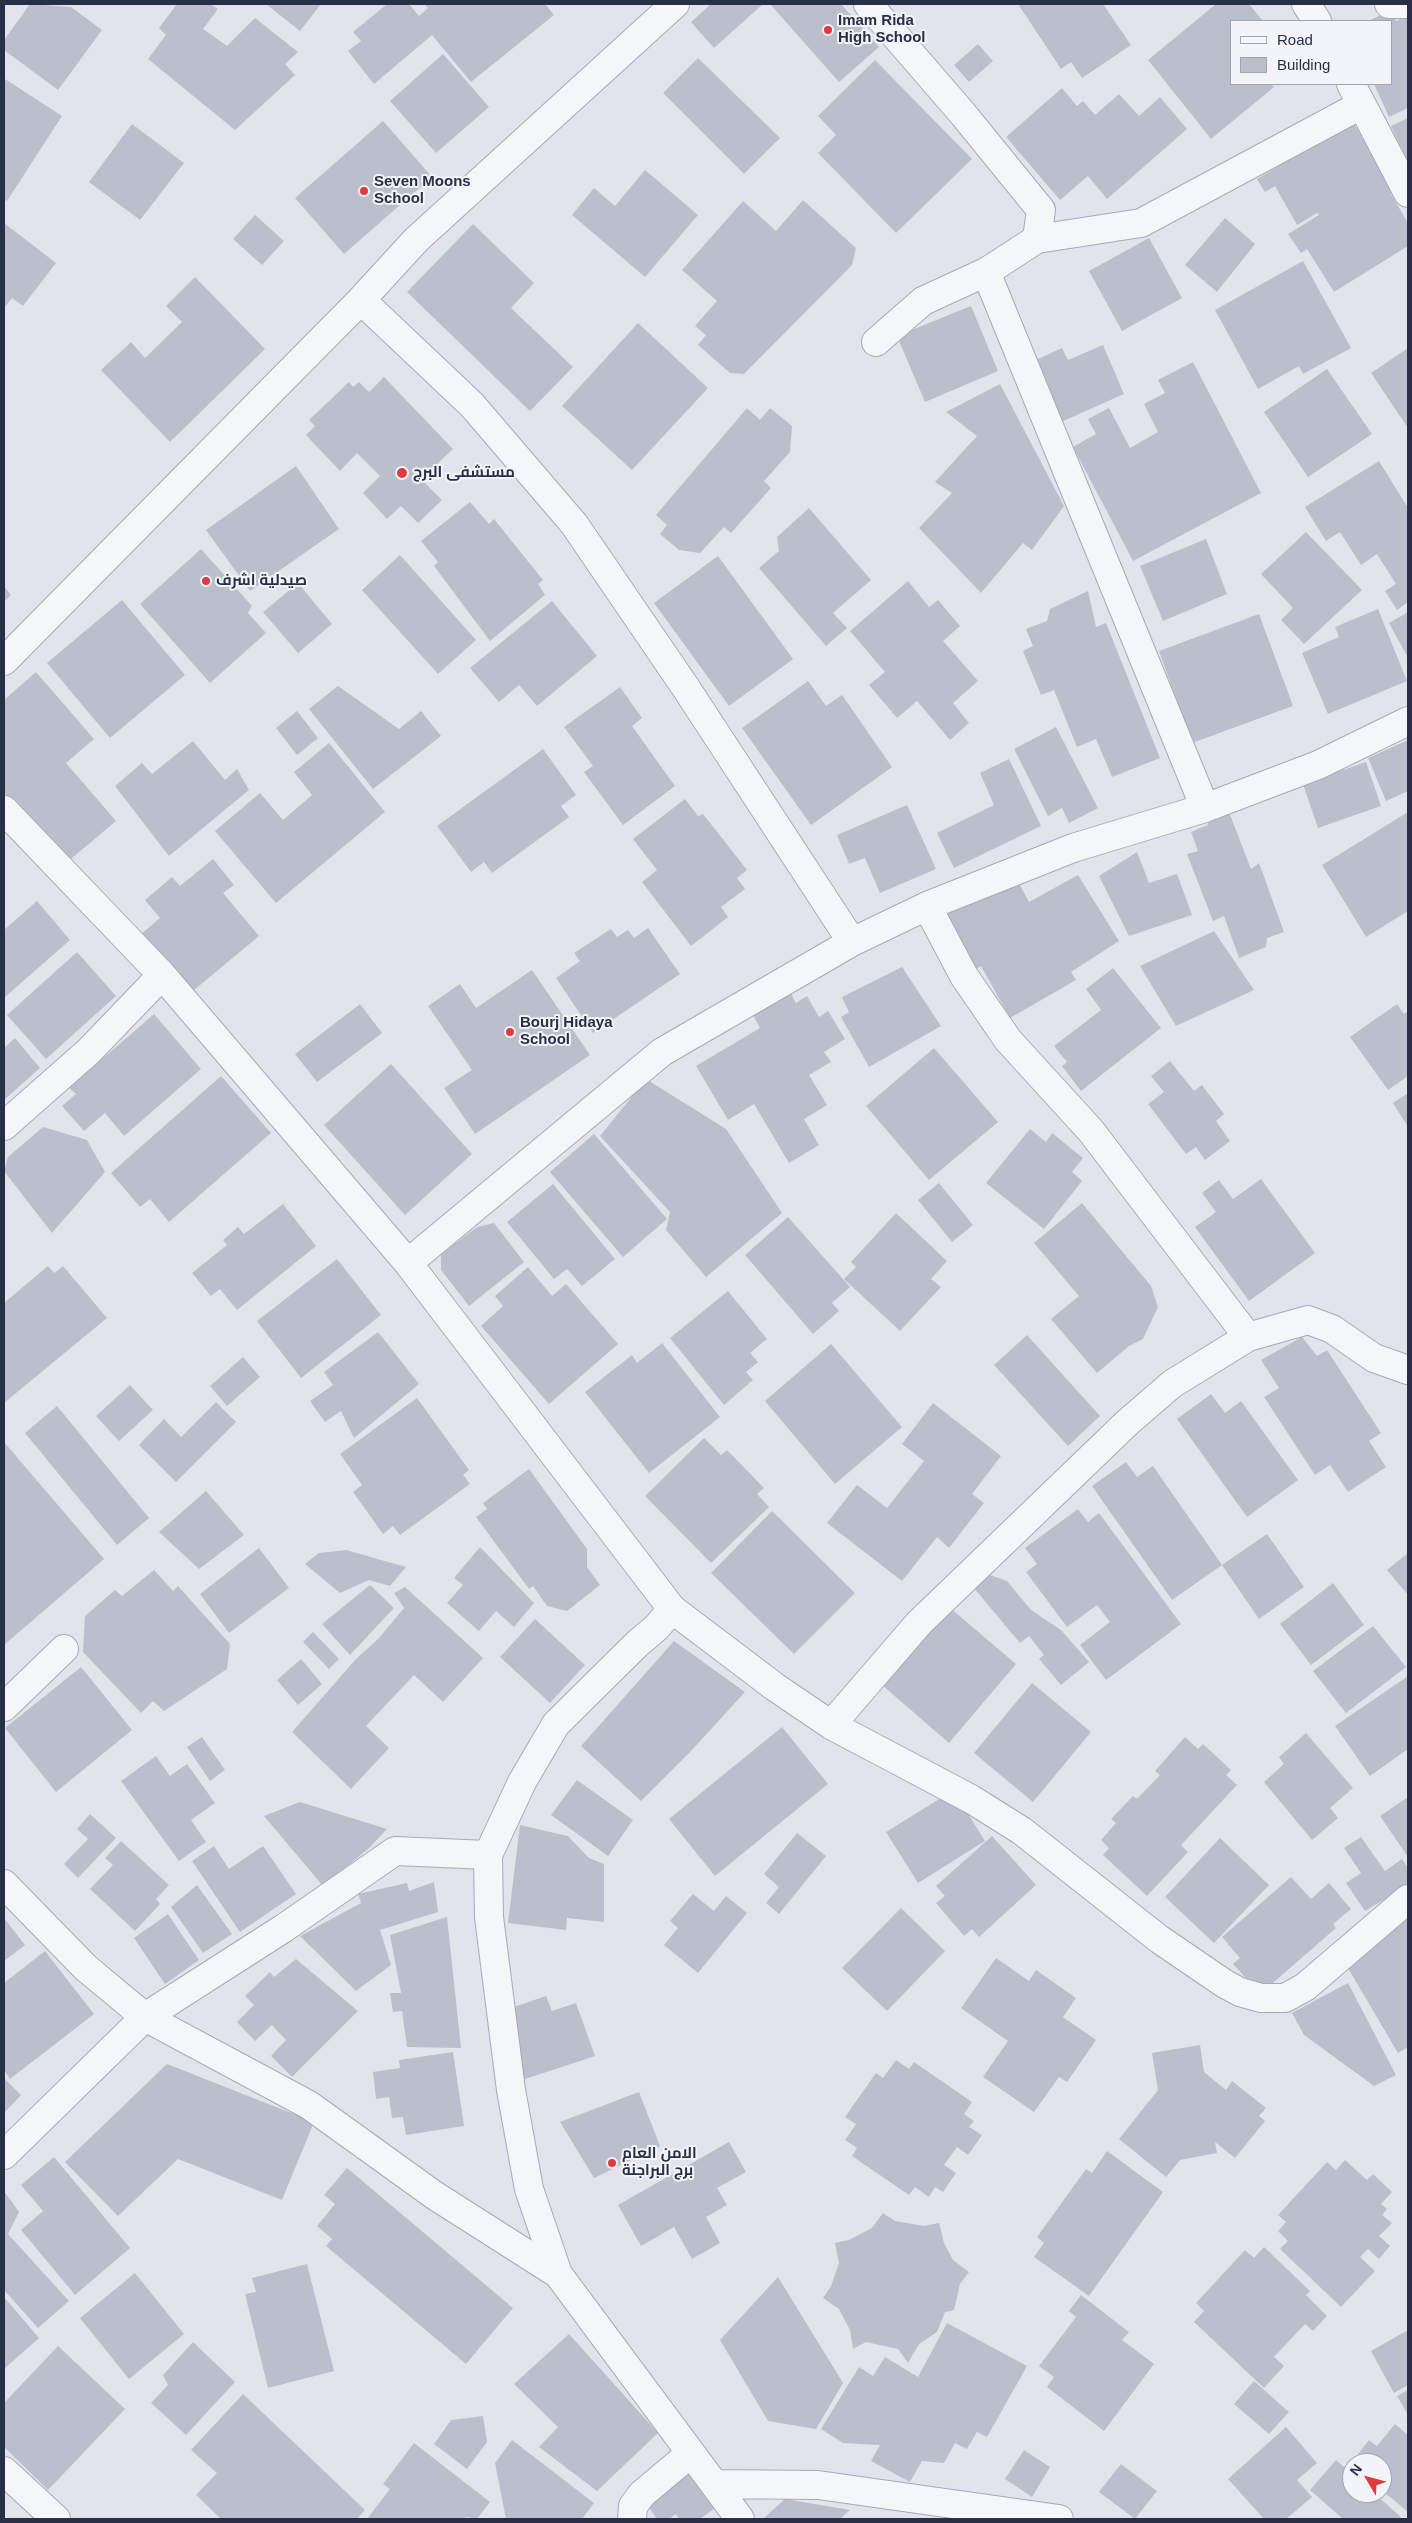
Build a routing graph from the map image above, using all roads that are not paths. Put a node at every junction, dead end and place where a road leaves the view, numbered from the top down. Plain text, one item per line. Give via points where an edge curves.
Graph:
1 (675, 4) edge
2 (868, 4) edge
3 (1306, 4) edge
4 (1389, 4) edge
5 (1408, 4) edge
6 (1316, 20) edge
7 (1356, 94) edge
8 (1408, 194) edge
9 (1037, 239) junction
10 (986, 272) junction
11 (361, 300) junction
12 (876, 342) dead end
13 (4, 661) edge
14 (1408, 721) edge
15 (1205, 808) junction
16 (4, 810) edge
17 (927, 906) junction
18 (852, 942) junction
19 (162, 975) junction
20 (4, 1126) edge
21 (408, 1263) junction
22 (1248, 1338) junction
23 (1408, 1370) edge
24 (672, 1609) junction
25 (64, 1650) dead end
26 (4, 1707) edge
27 (831, 1725) junction
28 (488, 1855) junction
29 (4, 1884) edge
30 (1408, 1899) edge
31 (145, 2017) junction
32 (4, 2155) edge
33 (558, 2274) junction
34 (691, 2453) junction
35 (4, 2471) edge
36 (714, 2484) junction
37 (56, 2519) edge
38 (632, 2519) edge
39 (740, 2519) edge
40 (1059, 2519) edge

1 - 11 street via 416,240
2 - 9 street via 1041,210
3 - 6 street
4 - 5 street
7 - 8 street
7 - 9 street via 1141,223
9 - 10 street
10 - 12 street via 923,301
10 - 15 street
11 - 13 street
11 - 18 street via 472,405 574,524
14 - 15 street via 1318,765
15 - 17 street via 1073,848
16 - 19 street
17 - 18 street
17 - 22 street via 964,976 1008,1040 1091,1131
18 - 21 street via 662,1052
19 - 20 street via 89,1051
19 - 21 street
21 - 24 street
22 - 23 street via 1308,1320 1332,1329 1374,1358
22 - 27 street via 1172,1384 1128,1422 919,1623
24 - 27 street
24 - 28 street via 556,1724 522,1782
25 - 26 street
27 - 30 street via 971,1799 1022,1831 1188,1959 1225,1984 1261,1998 1285,1998 1305,1987
28 - 31 street via 396,1851
28 - 33 street via 489,1917 511,2090 528,2189
29 - 31 street via 86,1968
31 - 32 street
31 - 33 street via 308,2105 434,2194
33 - 34 street
34 - 36 street
34 - 38 street via 642,2494 633,2506
35 - 37 street
36 - 39 street
36 - 40 street via 818,2485

